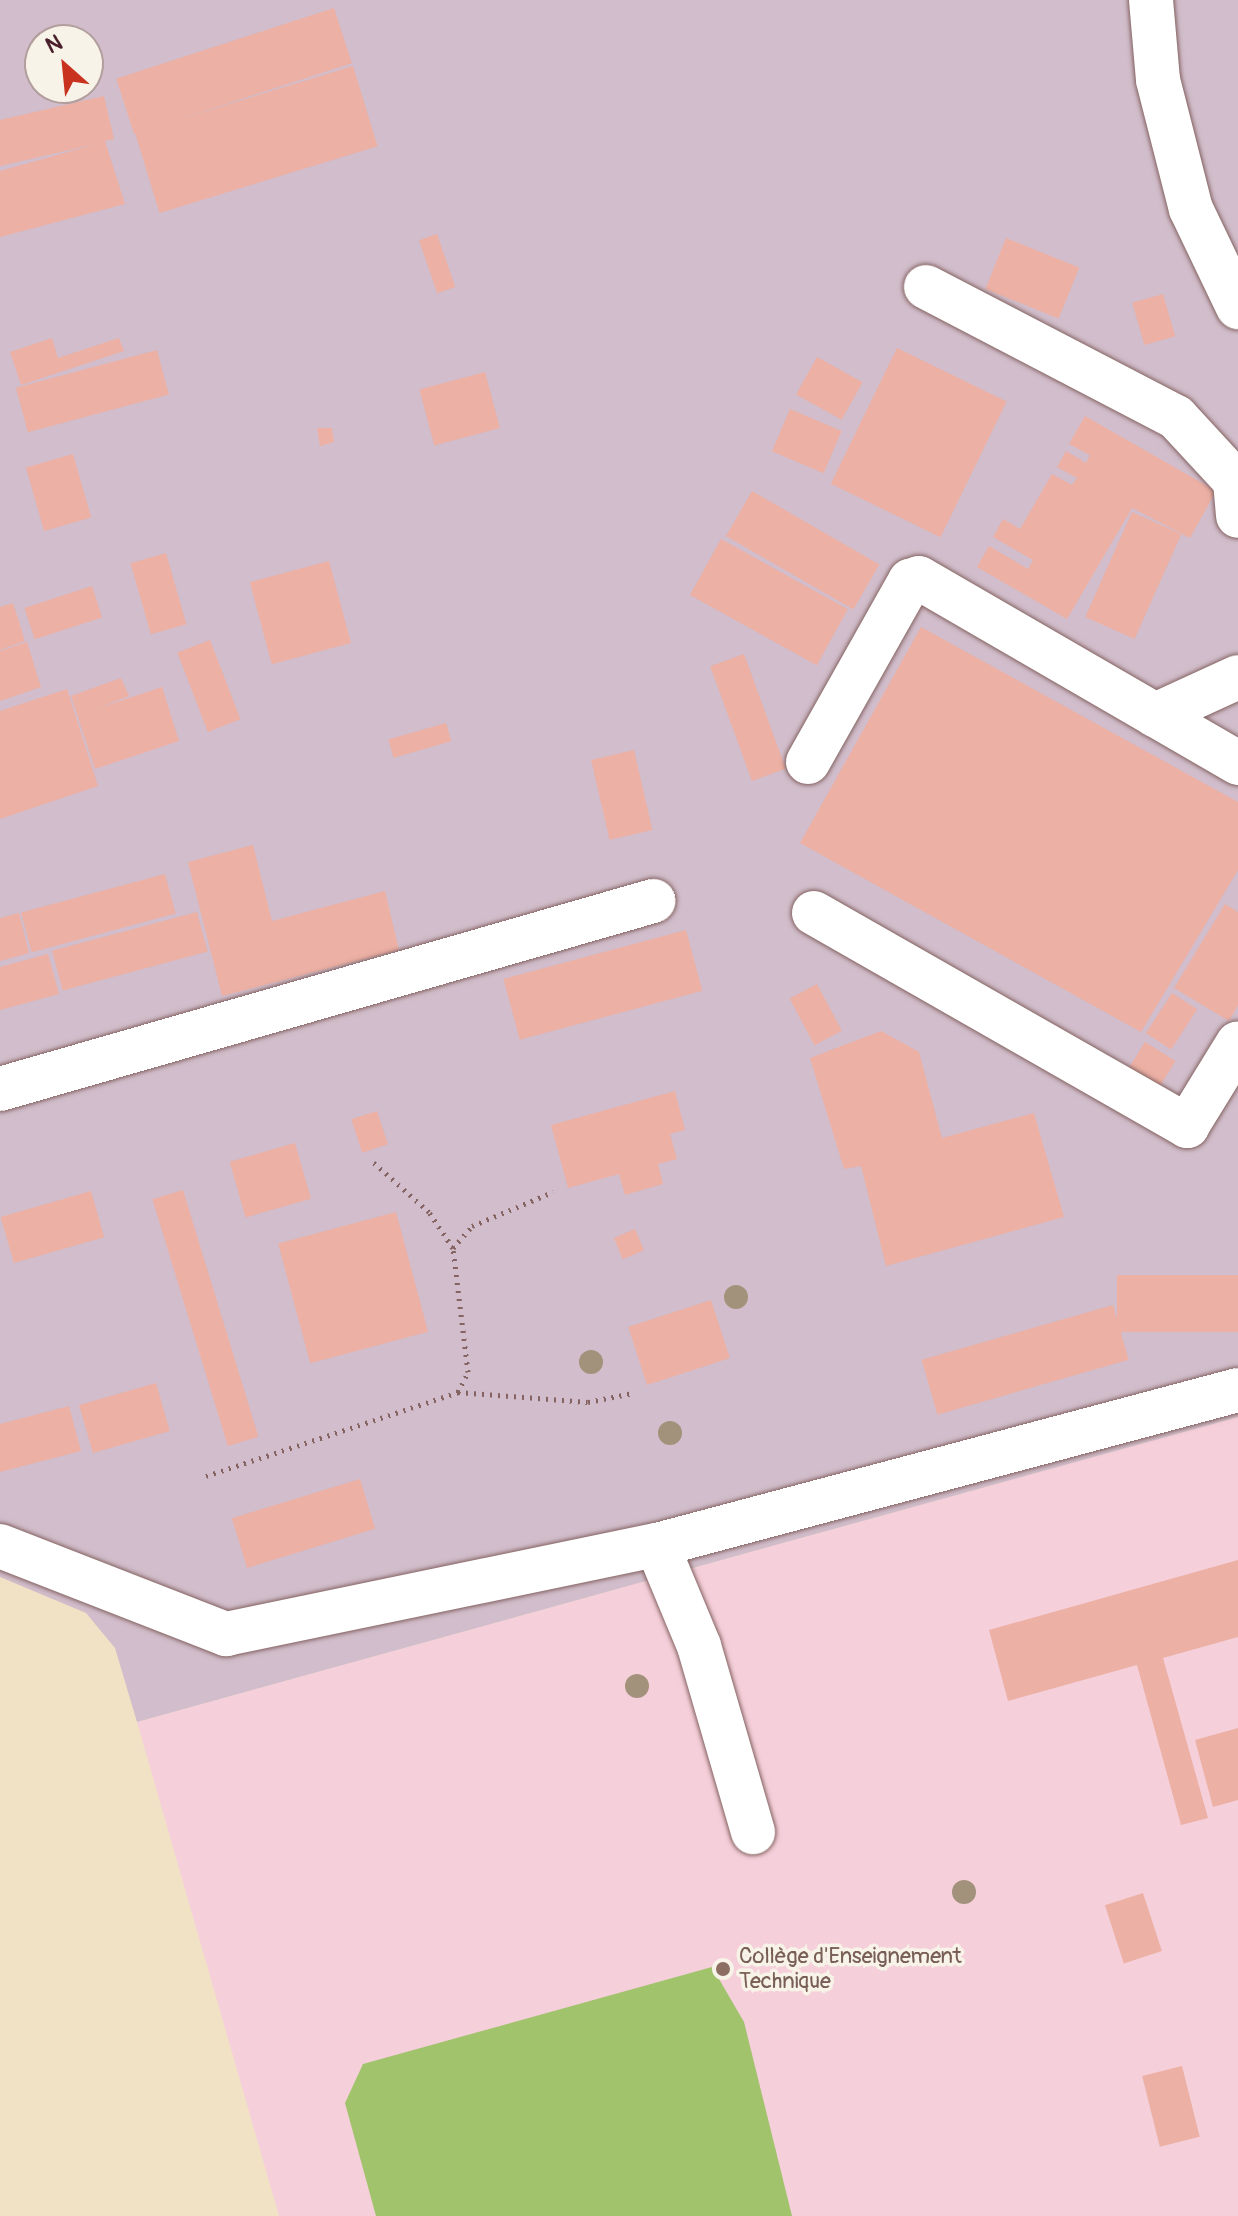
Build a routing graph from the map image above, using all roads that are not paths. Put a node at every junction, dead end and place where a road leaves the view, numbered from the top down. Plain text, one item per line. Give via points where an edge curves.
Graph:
1 (1151, 0) edge
2 (926, 287) dead end
3 (1238, 307) edge
4 (1237, 490) edge
5 (1238, 677) edge
6 (1155, 715) junction
7 (808, 762) dead end
8 (1238, 763) edge
9 (653, 901) dead end
10 (814, 913) dead end
11 (1238, 1043) edge
12 (0, 1089) edge
13 (1238, 1390) edge
14 (657, 1545) junction
15 (0, 1546) edge
16 (753, 1832) dead end

1 - 3 street via 1158,80 1191,209
2 - 4 street via 1176,417
5 - 6 street
6 - 7 street via 915,578
6 - 8 street
9 - 12 street
10 - 11 street via 1187,1126
13 - 14 street
14 - 15 street via 226,1634
14 - 16 street via 699,1646

